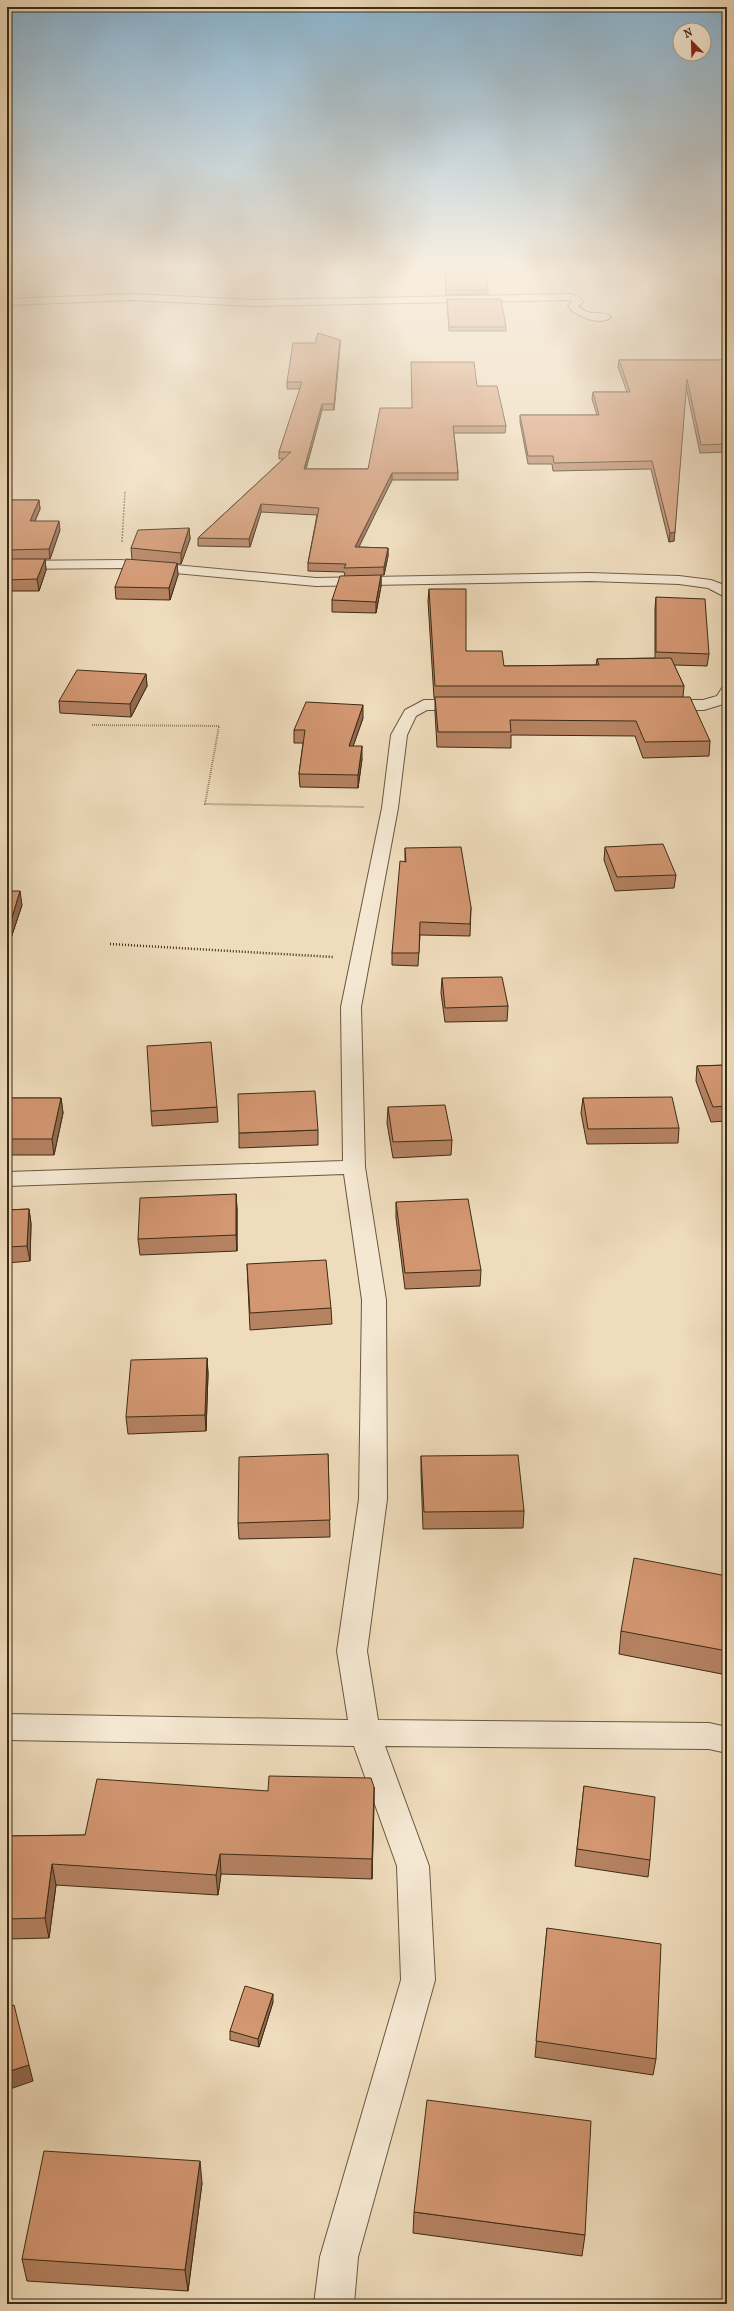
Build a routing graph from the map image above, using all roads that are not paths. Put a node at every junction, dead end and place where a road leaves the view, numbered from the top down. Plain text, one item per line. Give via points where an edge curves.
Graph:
1 (7, 565) edge
2 (727, 594) edge
3 (727, 691) edge
4 (488, 705) edge
5 (640, 705) edge
6 (354, 1167) junction
7 (7, 1179) edge
8 (7, 1727) edge
9 (365, 1733) junction
10 (727, 1740) edge
11 (334, 2304) edge

1 - 2 street via 121,564 316,582 590,577 679,580 711,584 726,590
3 - 5 street via 723,699 704,705
4 - 6 street via 424,705 410,713 399,735 390,808 351,1007
6 - 7 street
6 - 9 street via 374,1300 373,1499 352,1651
8 - 9 street
9 - 10 street via 709,1736
9 - 11 street via 413,1866 418,1980 339,2257

